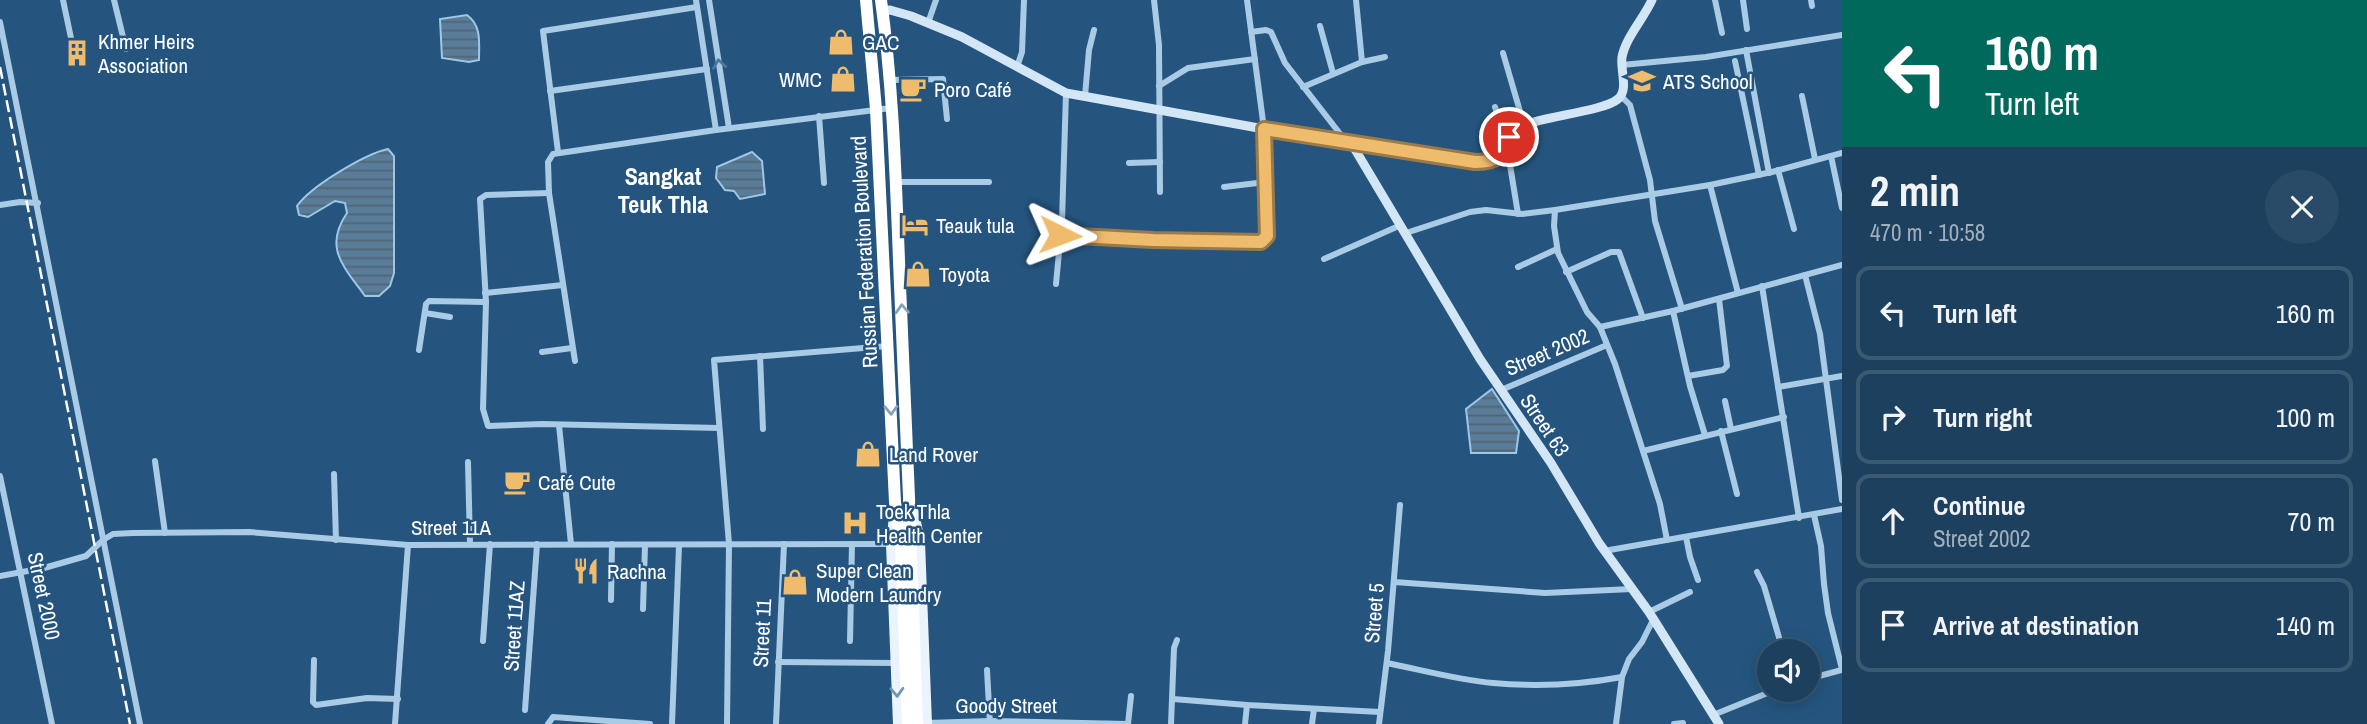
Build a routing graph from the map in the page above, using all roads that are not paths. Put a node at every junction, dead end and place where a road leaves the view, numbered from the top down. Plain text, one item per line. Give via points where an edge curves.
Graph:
1 (63, 0) edge
2 (114, 0) edge
3 (709, 0) edge
4 (866, 0) edge
5 (936, 0) edge
6 (1024, 0) edge
7 (1154, 0) edge
8 (1247, 0) edge
9 (1356, 0) edge
10 (1652, 0) edge
11 (1715, 0) edge
12 (1743, 0) edge
13 (697, 4) edge
14 (882, 6) edge
15 (0, 22) edge
16 (928, 23) junction
17 (1320, 26) dead end
18 (1747, 29) dead end
19 (1094, 30) dead end
20 (1251, 32) junction
21 (1722, 33) dead end
22 (1842, 35) edge
23 (71, 38) dead end
24 (125, 49) dead end
25 (1746, 50) junction
26 (1503, 53) dead end
27 (1385, 57) dead end
28 (1255, 58) junction
29 (1734, 61) dead end
30 (1362, 62) junction
31 (1622, 65) junction
32 (1017, 67) junction
33 (707, 69) junction
34 (1333, 73) junction
35 (889, 80) junction
36 (1159, 86) junction
37 (1303, 87) junction
38 (550, 91) junction
39 (1066, 93) junction
40 (1085, 96) junction
41 (1621, 96) junction
42 (1802, 96) dead end
43 (1494, 107) dead end
44 (891, 108) junction
45 (876, 109) junction
46 (1159, 109) junction
47 (819, 116) junction
48 (947, 119) dead end
49 (1524, 125) junction
50 (729, 128) junction
51 (1264, 129) junction
52 (716, 130) junction
53 (1509, 137) junction
54 (1345, 140) junction
55 (558, 152) junction
56 (1504, 152) junction
57 (1842, 153) edge
58 (1831, 156) junction
59 (1815, 159) junction
60 (1160, 162) junction
61 (1129, 163) dead end
62 (1778, 170) junction
63 (1769, 173) junction
64 (1759, 175) junction
65 (895, 181) junction
66 (1266, 182) junction
67 (824, 183) dead end
68 (989, 183) dead end
69 (1710, 185) junction
70 (1224, 187) dead end
71 (1160, 192) dead end
72 (549, 193) junction
73 (1650, 194) junction
74 (38, 203) junction
75 (0, 205) edge
76 (1842, 208) edge
77 (1555, 209) junction
78 (1518, 214) junction
79 (1404, 229) junction
80 (1794, 229) dead end
81 (1060, 235) junction
82 (1557, 249) junction
83 (1324, 258) dead end
84 (1842, 265) edge
85 (1518, 267) dead end
86 (1566, 272) junction
87 (1805, 275) junction
88 (1056, 284) dead end
89 (563, 285) junction
90 (1762, 286) junction
91 (485, 293) junction
92 (1738, 293) junction
93 (1718, 299) junction
94 (486, 302) junction
95 (1682, 309) junction
96 (1673, 311) junction
97 (425, 313) junction
98 (450, 317) dead end
99 (1643, 318) junction
100 (1600, 327) junction
101 (1606, 345) junction
102 (888, 346) junction
103 (572, 348) junction
104 (419, 350) dead end
105 (542, 352) dead end
106 (760, 356) junction
107 (575, 361) dead end
108 (1688, 376) junction
109 (1842, 376) edge
110 (1826, 379) junction
111 (1779, 387) junction
112 (1501, 390) junction
113 (1725, 401) dead end
114 (1784, 417) junction
115 (559, 425) junction
116 (719, 428) junction
117 (763, 429) dead end
118 (1731, 429) junction
119 (1721, 431) junction
120 (1705, 435) junction
121 (1643, 451) junction
122 (155, 461) dead end
123 (468, 462) dead end
124 (334, 474) dead end
125 (0, 476) edge
126 (1737, 494) dead end
127 (911, 500) junction
128 (1842, 500) edge
129 (895, 502) junction
130 (1400, 505) dead end
131 (1842, 509) edge
132 (1814, 515) junction
133 (1799, 518) junction
134 (165, 533) junction
135 (1686, 537) junction
136 (103, 540) junction
137 (336, 540) junction
138 (1667, 540) junction
139 (470, 544) junction
140 (490, 544) junction
141 (537, 544) junction
142 (571, 544) junction
143 (612, 544) junction
144 (729, 544) junction
145 (783, 544) junction
146 (852, 544) junction
147 (891, 544) junction
148 (408, 545) junction
149 (645, 545) junction
150 (679, 546) junction
151 (1604, 551) junction
152 (1757, 572) dead end
153 (22, 573) junction
154 (0, 576) edge
155 (1698, 580) dead end
156 (1394, 582) junction
157 (1632, 589) junction
158 (1690, 592) dead end
159 (611, 600) dead end
160 (643, 609) dead end
161 (1651, 616) junction
162 (1779, 639) edge
163 (1177, 640) dead end
164 (483, 641) dead end
165 (850, 641) dead end
166 (314, 660) dead end
167 (778, 663) junction
168 (895, 663) junction
169 (1387, 663) junction
170 (1842, 669) edge
171 (987, 670) dead end
172 (911, 673) junction
173 (1820, 675) edge
174 (1622, 677) junction
175 (1131, 696) dead end
176 (1757, 697) edge
177 (398, 699) junction
178 (1173, 699) junction
179 (1247, 705) junction
180 (1314, 709) junction
181 (525, 710) dead end
182 (1380, 712) junction
183 (1713, 715) junction
184 (990, 723) edge
185 (1683, 723) edge
186 (52, 724) edge
187 (140, 724) edge
188 (395, 724) edge
189 (548, 724) edge
190 (650, 724) edge
191 (672, 724) edge
192 (727, 724) edge
193 (776, 724) edge
194 (898, 724) edge
195 (908, 724) edge
196 (924, 724) edge
197 (1128, 724) edge
198 (1171, 724) edge
199 (1245, 724) edge
200 (1312, 724) edge
201 (1379, 724) edge
202 (1616, 724) edge
203 (1674, 724) edge
204 (1719, 724) edge

1 - 23 street
2 - 24 street
50 -> 3 street
4 - 45 highway, Russian Federation Boulevard
5 - 16 street
6 - 32 street via 1023,52
7 - 36 street
8 - 20 street
9 - 30 street
10 - 31 street via 1626,46
11 - 21 street
12 - 18 street
13 - 33 street
13 - 38 street via 543,31
14 - 16 street
14 - 35 highway, Russian Federation Boulevard
15 - 74 street
16 - 32 street
17 - 34 street
19 - 40 street
20 - 28 street
20 - 37 street via 1270,32
22 - 25 street
25 - 31 street
25 - 63 street
26 - 49 street
27 - 30 street
28 - 36 street via 1188,68
28 - 51 street
29 - 64 street
30 - 34 street
31 - 41 street
32 - 39 street
33 - 38 street
33 - 52 street
34 - 37 street
35 - 44 highway, Russian Federation Boulevard
35 - 48 street via 943,79
36 - 46 street
37 - 54 street
38 - 55 street
39 - 40 street
39 - 81 street
40 - 46 street
41 - 49 street via 1610,104
41 - 73 street via 1630,105
42 - 59 street
43 - 53 street
44 - 45 street
44 - 65 highway, Russian Federation Boulevard
45 - 47 street
45 - 102 highway, Russian Federation Boulevard
46 - 51 street
46 - 60 street
47 - 50 street
47 - 67 street
49 - 53 street
50 - 52 street
51 - 54 street
51 - 66 street
52 - 55 street
53 - 56 street
54 - 56 street via 1475,162
54 - 79 street, Street 63
55 - 72 street via 548,162
56 - 78 street
57 - 58 street
58 - 59 street
58 - 76 street
59 - 62 street
60 - 61 street
60 - 71 street
62 - 63 street
62 - 80 street
63 - 64 street
64 - 69 street
65 - 68 street
127 -> 65 highway, Russian Federation Boulevard
66 - 70 street
66 - 81 street via 1267,236 1261,242
69 - 73 street
69 - 92 street
72 - 89 street
72 - 91 street via 482,195
73 - 77 street
73 - 95 street
74 - 75 street
74 - 136 street
77 - 78 street
77 - 82 street
78 - 79 street via 1470,212
79 - 83 street
79 - 112 street, Street 63
81 - 88 street
82 - 85 street
82 - 86 street
84 - 87 street
86 - 99 street via 1619,252
86 - 100 street
87 - 90 street
87 - 110 street
89 - 91 street
89 - 103 street
90 - 92 street
90 - 111 street
91 - 94 street
92 - 93 street
93 - 95 street
93 - 108 street via 1727,366
94 - 97 street via 429,301
94 - 115 street via 483,409 488,426
95 - 96 street
96 - 99 street
96 - 108 street
97 - 98 street
97 - 104 street
99 - 100 street
100 - 101 street
101 - 112 street, Street 2002
101 - 121 street
102 - 106 street
102 -> 129 highway, Russian Federation Boulevard
103 - 105 street
103 - 107 street
106 - 116 street via 714,360
106 - 117 street
108 - 120 street
109 - 110 street
110 - 111 street
110 - 128 street
111 - 114 street
112 - 151 street, Street 63
113 - 118 street
114 - 118 street
114 - 133 street
115 - 116 street
115 - 142 street
116 - 144 street
118 - 119 street
119 - 120 street
119 - 126 street
120 - 121 street
121 - 138 street
122 - 134 street
123 - 139 street
124 - 137 street
125 - 153 street, Street 2000
127 - 172 highway, Russian Federation Boulevard
127 - 196 main road, Russian Federation Boulevard via 920,542
129 - 147 main road, Russian Federation Boulevard
129 - 172 highway, Russian Federation Boulevard
130 - 156 street, Street 5
131 - 132 street
132 - 133 street
132 - 170 street via 1828,613
133 - 135 street
134 - 136 street, Street 11A via 113,534
134 - 137 street, Street 11A via 249,532
135 - 138 street
135 - 155 street
136 - 153 street, Street 11A via 86,556
136 - 187 street
137 - 148 street, Street 11A
138 - 151 street
139 - 140 street, Street 11A
139 - 148 street, Street 11A
140 - 141 street, Street 11A
140 - 164 street
141 - 142 street, Street 11A
141 - 181 street, Street 11AZ
142 - 143 street, Street 11A
143 - 149 street, Street 11A
143 - 159 street
144 - 145 street, Street 11A
144 - 150 street, Street 11A
144 - 192 street
145 - 146 street, Street 11A
145 - 167 street, Street 11
146 - 147 street, Street 11A
146 - 165 street
147 - 168 main road, Russian Federation Boulevard
148 - 177 street
149 - 150 street, Street 11A
149 - 160 street
150 - 191 street
151 - 157 street, Street 63
152 - 162 street
153 - 154 street, Street 11A
153 - 186 street, Street 2000
156 - 157 street via 1545,593
156 - 169 street, Street 5
157 - 161 street, Street 63
158 - 161 street
161 - 174 street
161 - 183 street, Street 63
163 - 178 street
166 - 177 street via 316,705
167 - 168 street
167 - 193 street, Street 11
168 -> 194 main road, Russian Federation Boulevard
169 - 174 street via 1527,685
169 - 182 street, Street 5
170 - 173 street
171 - 184 street
172 - 195 highway
172 - 196 highway
174 - 202 street
175 - 197 street
176 - 183 street
177 - 188 street
178 - 179 street
178 - 198 street
179 - 180 street
179 - 199 street
180 - 182 street
180 - 200 street
182 - 201 street, Street 5
183 - 204 street, Street 63
184 - 196 street, Goody Street
184 - 197 street, Goody Street
185 - 203 street
189 - 190 street via 552,717

